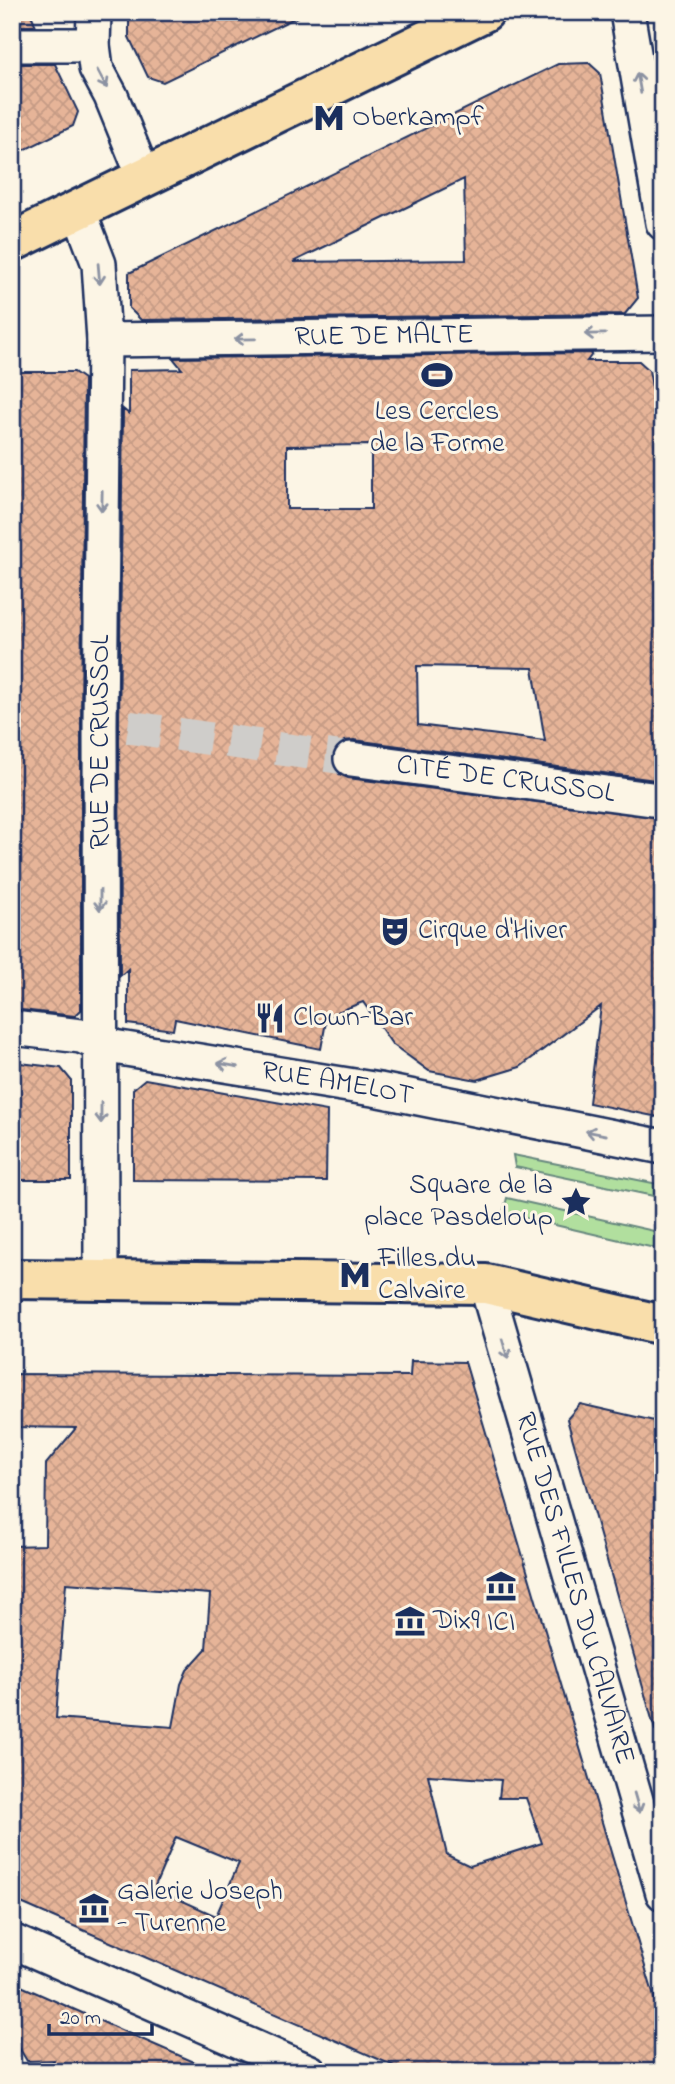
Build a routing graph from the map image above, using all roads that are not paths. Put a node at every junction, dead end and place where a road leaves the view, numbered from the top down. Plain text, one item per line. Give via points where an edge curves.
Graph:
1 (484, 12) edge
2 (627, 12) edge
3 (94, 28) edge
4 (12, 45) edge
5 (144, 177) junction
6 (78, 209) junction
7 (663, 223) edge
8 (12, 242) edge
9 (663, 333) edge
10 (104, 340) junction
11 (351, 759) tunnel mouth
12 (659, 800) dead end
13 (12, 1028) edge
14 (101, 1045) junction
15 (663, 1147) edge
16 (12, 1279) edge
17 (102, 1279) junction
18 (486, 1284) junction
19 (663, 1325) edge
20 (663, 1893) edge
21 (12, 1941) edge
22 (310, 2072) edge

1 - 5 main road
7 -> 2 street
3 - 4 street
3 -> 5 street via 96,68
5 - 6 main road
6 - 8 main road
6 -> 10 street, RUE DE CRUSSOL via 99,264
9 -> 10 street, RUE DE MALTE
10 -> 14 street, RUE DE CRUSSOL via 114,726
11 - 12 street, CITÉ DE CRUSSOL
13 - 14 street, RUE AMELOT via 81,1036
15 -> 14 street, RUE AMELOT via 379,1090
14 -> 17 street, RUE DE CRUSSOL
16 - 17 main road
17 - 18 main road
18 - 19 main road
18 -> 20 street, RUE DES FILLES DU CALVAIRE
21 - 22 street

